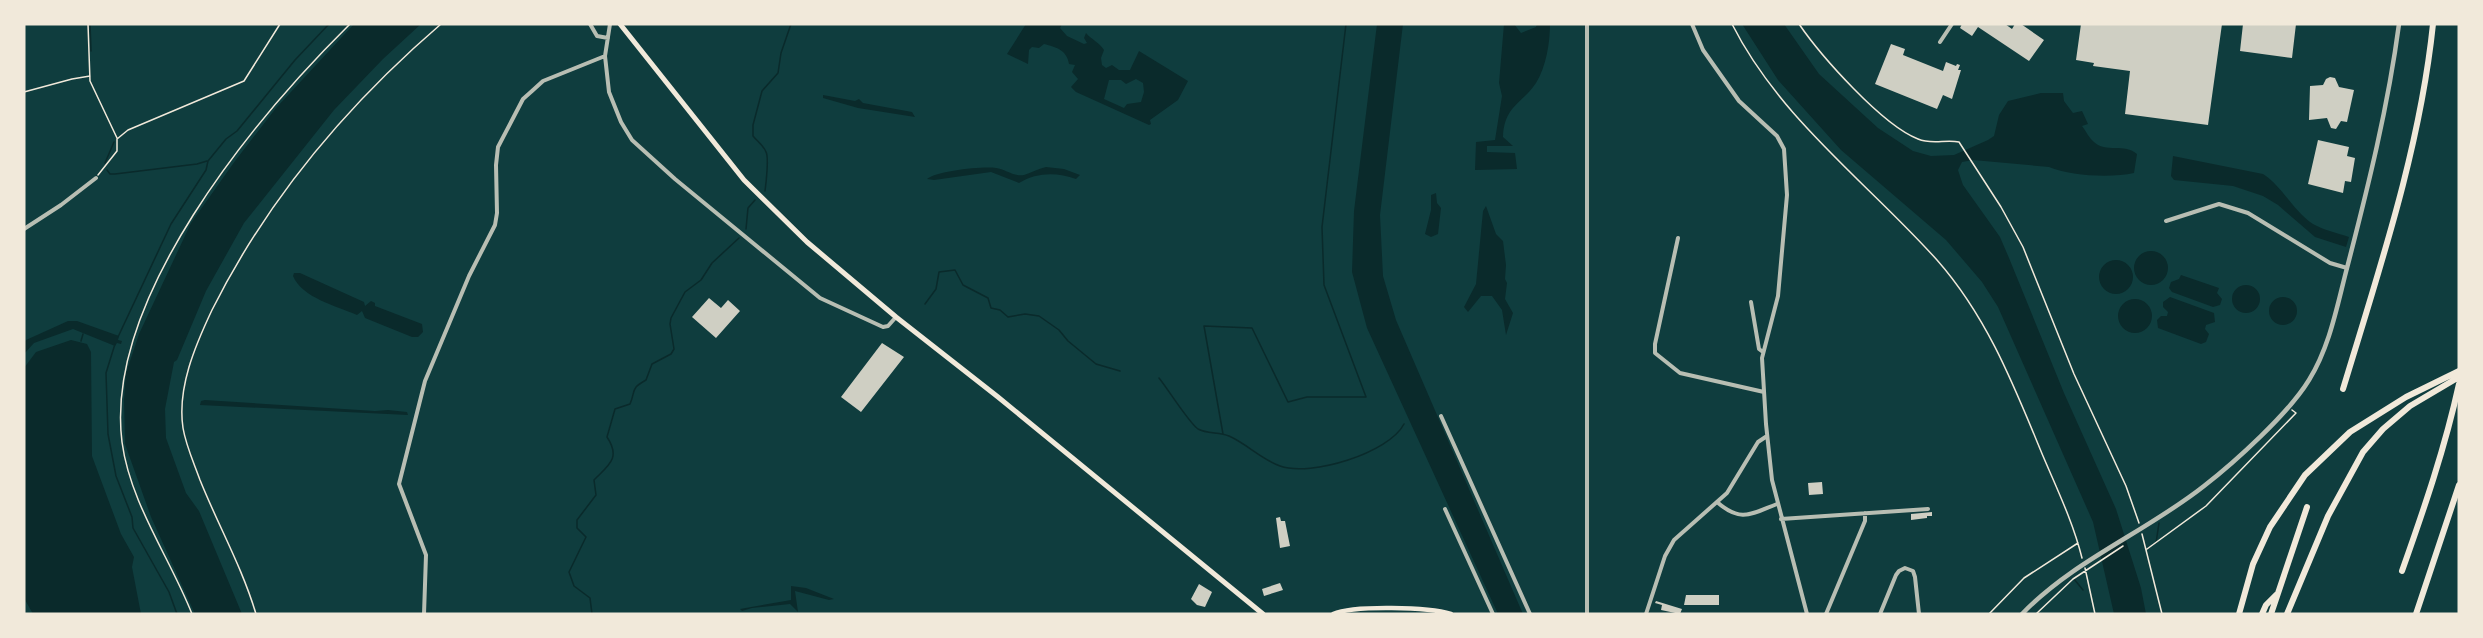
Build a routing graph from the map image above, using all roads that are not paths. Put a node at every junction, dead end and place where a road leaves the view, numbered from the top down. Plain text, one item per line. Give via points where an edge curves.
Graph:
1 (590, 24) edge
2 (610, 24) edge
3 (620, 24) edge
4 (1587, 24) edge
5 (1692, 24) edge
6 (1952, 24) edge
7 (2399, 24) edge
8 (2433, 24) edge
9 (608, 38) junction
10 (1940, 42) dead end
11 (605, 56) junction
12 (96, 178) road end
13 (2166, 221) dead end
14 (24, 229) edge
15 (1678, 238) dead end
16 (2347, 268) junction
17 (1751, 302) dead end
18 (896, 317) junction
19 (1763, 352) junction
20 (2459, 371) edge
21 (2459, 376) edge
22 (2459, 384) edge
23 (2343, 389) dead end
24 (1764, 392) junction
25 (1441, 416) dead end
26 (1767, 436) junction
27 (2459, 485) edge
28 (1717, 502) junction
29 (1777, 504) junction
30 (2307, 507) dead end
31 (1445, 508) dead end
32 (1928, 509) dead end
33 (1865, 513) junction
34 (1781, 519) junction
35 (2402, 571) dead end
36 (2278, 592) junction
37 (424, 614) edge
38 (1263, 614) edge
39 (1334, 614) edge
40 (1451, 614) edge
41 (1493, 614) edge
42 (1530, 614) edge
43 (1587, 614) edge
44 (1646, 614) edge
45 (1807, 614) edge
46 (1826, 614) edge
47 (1880, 614) edge
48 (1919, 614) edge
49 (2022, 614) edge
50 (2238, 614) edge
51 (2262, 614) edge
52 (2271, 614) edge
53 (2287, 614) edge
54 (2416, 614) edge

1 - 9 street via 597,36
2 - 9 street
3 - 18 main road via 745,182 807,242
4 - 43 street
5 - 19 street via 1707,57 1739,101 1773,132 1784,150 1787,195 1778,301
6 - 10 street
7 - 16 street via 2389,96
8 - 23 highway via 2402,184
9 - 11 street
11 - 18 street via 612,104 632,140 675,179 820,298 883,327
11 - 37 street via 543,81 531,91 498,147 495,225 425,381 399,484 426,555
12 - 14 street
13 - 16 street via 2219,204 2248,213 2330,263
15 - 24 street via 1655,353 1680,373
16 - 49 street via 2322,354 2300,395 2204,486 2046,591
17 - 19 street
18 - 38 main road
19 - 24 street
20 - 50 highway via 2416,391 2349,432 2305,475 2270,527 2253,564
21 - 53 highway via 2410,406 2382,429 2363,452 2328,516
22 - 35 highway via 2431,488
24 - 26 street
25 - 42 street
26 - 28 street via 1758,442 1727,493
26 - 29 street
27 - 54 highway
28 - 29 street via 1740,515
28 - 44 street via 1681,532 1669,548
29 - 34 street
30 - 36 highway
31 - 41 street
32 - 33 street
33 - 34 street
33 - 46 street
34 - 45 street
36 - 51 highway
36 - 52 highway
39 - 40 main road via 1348,610 1436,609
47 - 48 street via 1896,575 1905,568 1915,577

